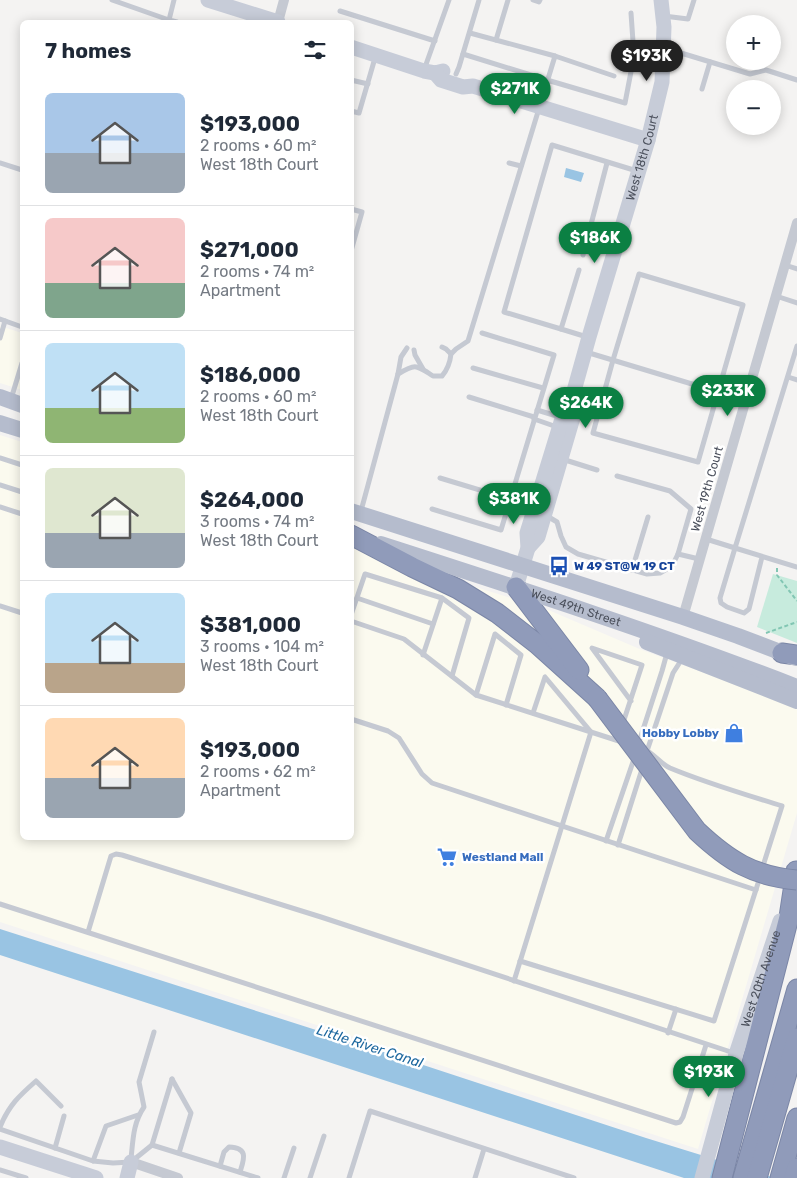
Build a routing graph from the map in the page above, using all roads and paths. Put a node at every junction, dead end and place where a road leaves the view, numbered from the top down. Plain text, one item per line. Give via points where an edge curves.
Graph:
1 (112, 0) edge
2 (174, 0) edge
3 (211, 0) edge
4 (284, 0) edge
5 (449, 0) edge
6 (479, 0) edge
7 (508, 0) edge
8 (533, 0) edge
9 (540, 0) edge
10 (661, 0) edge
11 (694, 0) edge
12 (340, 11) dead end
13 (631, 14) dead end
14 (662, 15) junction
15 (165, 20) edge
16 (168, 20) edge
17 (272, 20) edge
18 (279, 20) edge
19 (470, 32) junction
20 (496, 40) junction
21 (435, 41) junction
22 (354, 48) edge
23 (663, 52) junction
24 (463, 54) junction
25 (376, 55) junction
26 (555, 56) junction
27 (710, 62) junction
28 (429, 72) junction
29 (456, 74) junction
30 (614, 76) dead end
31 (547, 80) junction
32 (797, 80) edge
33 (354, 81) edge
34 (368, 84) junction
35 (473, 86) junction
36 (702, 89) dead end
37 (540, 106) junction
38 (354, 112) edge
39 (648, 140) junction
40 (0, 163) edge
41 (509, 163) dead end
42 (607, 163) junction
43 (521, 166) junction
44 (20, 169) edge
45 (638, 172) junction
46 (354, 209) edge
47 (797, 223) edge
48 (354, 238) edge
49 (583, 255) dead end
50 (785, 265) junction
51 (797, 268) edge
52 (579, 270) dead end
53 (776, 296) junction
54 (797, 303) edge
55 (3, 320) edge
56 (20, 326) edge
57 (561, 329) junction
58 (482, 333) dead end
59 (0, 338) edge
60 (587, 345) junction
61 (797, 346) edge
62 (442, 347) dead end
63 (407, 348) dead end
64 (414, 350) dead end
65 (451, 354) junction
66 (613, 360) junction
67 (474, 368) dead end
68 (423, 369) junction
69 (20, 371) edge
70 (398, 374) junction
71 (788, 377) junction
72 (797, 380) edge
73 (543, 388) junction
74 (717, 392) junction
75 (469, 397) dead end
76 (572, 398) junction
77 (746, 400) junction
78 (11, 401) edge
79 (536, 410) junction
80 (534, 418) junction
81 (561, 422) junction
82 (0, 423) edge
83 (20, 429) edge
84 (556, 457) junction
85 (0, 458) edge
86 (20, 464) edge
87 (597, 470) dead end
88 (617, 476) dead end
89 (440, 478) dead end
90 (0, 485) edge
91 (20, 491) edge
92 (510, 500) junction
93 (0, 507) edge
94 (432, 509) dead end
95 (540, 511) junction
96 (356, 512) edge
97 (20, 513) edge
98 (648, 517) dead end
99 (354, 536) edge
100 (354, 537) edge
101 (706, 539) junction
102 (735, 548) junction
103 (678, 554) junction
104 (762, 557) junction
105 (700, 560) junction
106 (522, 565) junction
107 (797, 566) edge
108 (632, 570) junction
109 (777, 575) dead end
110 (516, 587) junction
111 (357, 598) junction
112 (442, 598) junction
113 (797, 601) edge
114 (566, 604) junction
115 (0, 606) edge
116 (354, 606) edge
117 (20, 612) edge
118 (683, 617) junction
119 (354, 622) edge
120 (797, 622) edge
121 (433, 624) junction
122 (766, 633) dead end
123 (667, 650) junction
124 (424, 655) junction
125 (792, 656) edge
126 (684, 657) junction
127 (452, 676) junction
128 (797, 687) edge
129 (476, 695) junction
130 (597, 698) junction
131 (630, 701) junction
132 (797, 701) edge
133 (506, 705) junction
134 (534, 713) junction
135 (354, 720) edge
136 (591, 732) junction
137 (618, 740) junction
138 (638, 747) junction
139 (648, 750) junction
140 (563, 826) junction
141 (606, 841) junction
142 (618, 845) junction
143 (797, 873) edge
144 (756, 890) junction
145 (0, 904) edge
146 (88, 932) junction
147 (520, 961) junction
148 (514, 981) junction
149 (797, 989) edge
150 (676, 1010) junction
151 (154, 1032) dead end
152 (668, 1033) junction
153 (797, 1038) edge
154 (706, 1045) junction
155 (736, 1054) junction
156 (61, 1106) dead end
157 (138, 1115) junction
158 (64, 1116) dead end
159 (797, 1118) edge
160 (0, 1128) edge
161 (324, 1136) dead end
162 (152, 1145) junction
163 (0, 1147) edge
164 (55, 1148) junction
165 (294, 1148) dead end
166 (484, 1149) junction
167 (179, 1153) junction
168 (756, 1157) junction
169 (93, 1161) junction
170 (131, 1162) junction
171 (220, 1166) junction
172 (0, 1170) edge
173 (240, 1172) junction
174 (790, 1172) edge
175 (477, 1177) edge
176 (26, 1178) edge
177 (96, 1178) edge
178 (127, 1178) edge
179 (178, 1178) edge
180 (258, 1178) edge
181 (284, 1178) edge
182 (310, 1178) edge
183 (350, 1178) edge
184 (574, 1178) edge
185 (702, 1178) edge
186 (722, 1178) edge
187 (743, 1178) edge
188 (757, 1178) edge

1 - 15 lane
2 - 16 lane
3 - 17 street
4 - 18 street
5 - 21 lane
6 - 19 lane
7 - 20 lane
8 - 9 lane
10 - 14 street, West 18th Court
11 - 14 lane via 688,19
12 - 21 lane
13 - 31 lane via 634,56 625,104
14 - 23 street, West 18th Court
19 - 20 lane
19 - 24 lane
20 - 26 lane
21 - 28 lane
22 - 25 street
23 - 27 lane via 682,53
23 - 39 street, West 18th Court via 662,82
24 - 29 lane
24 - 31 lane
25 - 28 street
25 - 34 lane
26 - 30 lane
26 - 31 lane
27 - 32 lane via 750,74 766,70
27 - 36 lane
28 - 29 street via 444,70
28 - 35 street via 441,80 463,87
29 - 35 street via 466,77
31 - 37 lane
33 - 34 lane
34 - 38 lane via 359,113
35 - 37 street
37 - 39 street
37 - 43 lane
39 - 45 street, West 18th Court
40 - 44 lane
41 - 43 lane
42 - 45 lane
42 - 49 lane
42 - 57 lane via 552,145 504,312
43 - 65 lane via 468,341
45 - 60 street, West 18th Court
46 - 48 lane via 362,212
47 - 50 street, West 19th Court
50 - 51 lane
50 - 53 street, West 19th Court
52 - 57 lane
53 - 54 lane
53 - 77 street, West 19th Court
55 - 56 lane
55 - 59 lane
57 - 60 lane
58 - 73 lane via 554,355
60 - 66 lane
60 - 76 street, West 18th Court
61 - 71 lane
62 - 65 lane
63 - 70 lane via 401,357
64 - 68 lane
65 - 68 lane via 442,376 433,376
66 - 74 lane
66 - 74 lane via 593,432 698,462
66 - 74 lane via 640,274 743,305
67 - 73 lane
68 - 70 lane via 410,367
69 - 78 lane
70 - 96 lane
71 - 72 lane
71 - 102 lane
73 - 79 lane
74 - 77 lane
75 - 80 lane
76 - 81 street, West 18th Court
76 - 84 street, West 18th Court via 575,411
77 - 101 street, West 19th Court
79 - 80 lane
79 - 81 lane
80 - 81 lane
80 - 92 lane
81 - 84 street, West 18th Court
82 - 83 main road
84 - 87 lane
84 - 95 street, West 18th Court
85 - 86 lane
88 - 103 lane via 670,491 691,509
89 - 92 lane
90 - 91 lane
92 - 94 lane via 501,530
92 - 95 lane
93 - 97 lane
95 - 106 street, West 18th Court via 538,537 528,548
95 - 108 lane via 557,522 566,548
96 - 106 main road, West 49th Street
98 - 108 lane
99 - 110 main road, West 49th Street
100 - 130 highway via 458,588 497,613
101 - 102 lane
101 - 105 street, West 19th Court
102 - 104 lane
102 - 104 lane via 720,598 721,604 744,613 749,609
103 - 105 lane
103 - 108 lane via 672,566 660,573
104 - 107 lane
105 - 118 street, West 19th Court
106 - 110 street, West 18th Court
106 - 118 main road, West 49th Street
109 - 113 path
110 - 114 main road, West 49th Street
110 - 130 highway
111 - 112 lane via 365,574
111 - 116 lane
111 - 121 lane
112 - 121 lane
112 - 127 lane via 469,618
114 - 123 main road via 588,617
114 - 128 main road, West 49th Street
115 - 117 lane
118 - 125 main road, West 49th Street
119 - 124 lane via 404,640
120 - 122 path
121 - 124 lane
123 - 126 main road
123 - 138 lane
124 - 127 lane
126 - 132 main road
126 - 139 lane via 674,673
127 - 129 lane
129 - 133 lane
129 - 133 lane via 495,634 521,655
130 - 143 highway, bridge via 697,831 714,847 752,870 778,878
131 - 131 lane via 642,666 592,648 620,686
131 - 137 lane
133 - 134 lane
134 - 136 lane
134 - 136 lane via 545,677
135 - 140 lane via 399,738 422,774 432,783
136 - 137 lane
136 - 140 lane
137 - 138 lane
138 - 139 lane
138 - 141 lane
139 - 142 lane
139 - 144 lane via 666,766 782,806
140 - 141 lane
140 - 147 lane
141 - 142 lane
142 - 144 lane
143 - 155 street, West 20th Avenue
143 - 186 highway via 789,917
144 - 150 lane via 714,1021
145 - 146 lane
146 - 148 lane via 111,856 116,854
146 - 154 lane via 676,1123 683,1117
147 - 148 lane
147 - 150 lane
148 - 152 lane
149 - 168 highway
150 - 152 lane
151 - 157 lane via 139,1082 144,1107
152 - 154 lane
153 - 168 highway
154 - 155 lane
155 - 185 street, West 20th Avenue
156 - 160 lane via 36,1080 15,1100
157 - 169 lane via 106,1126
157 - 170 lane via 133,1131
158 - 164 lane
159 - 174 highway
160 - 164 lane
161 - 182 lane
162 - 167 lane
162 - 167 lane via 172,1080 191,1113
162 - 170 lane
163 - 177 street
164 - 169 lane
165 - 181 lane
166 - 175 lane
166 - 183 lane via 370,1111
166 - 184 lane
167 - 171 lane
168 - 187 highway
168 - 188 highway
169 - 170 lane
170 - 178 street
170 - 179 street
171 - 173 lane
171 - 173 lane via 224,1152 236,1148 244,1154
172 - 176 lane
173 - 180 lane

